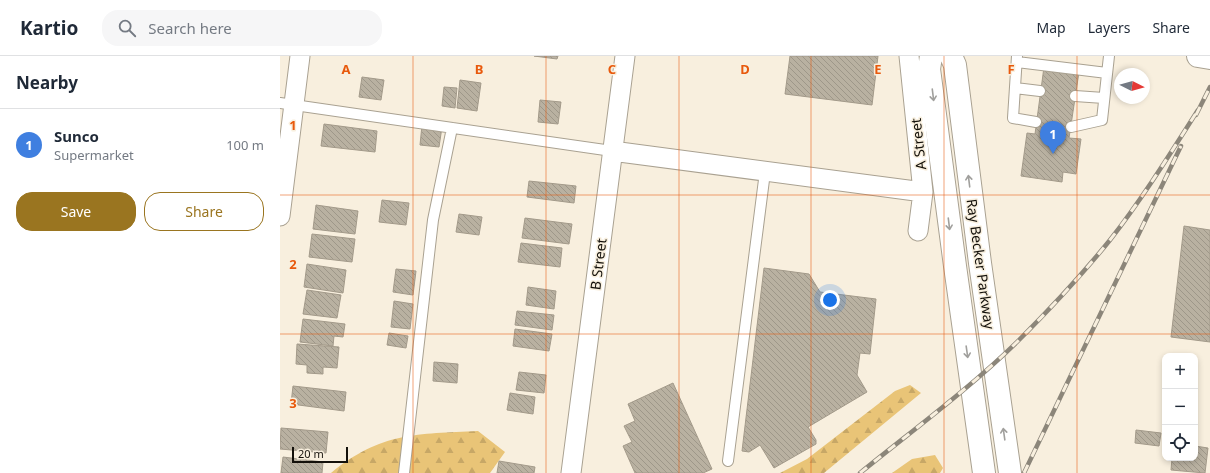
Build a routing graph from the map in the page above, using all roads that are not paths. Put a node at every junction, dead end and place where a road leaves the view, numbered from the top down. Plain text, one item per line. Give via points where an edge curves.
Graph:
1 (300, 56) edge
2 (625, 56) edge
3 (909, 56) edge
4 (931, 56) edge
5 (950, 56) edge
6 (1109, 56) edge
7 (1198, 56) edge
8 (1210, 58) edge
9 (1017, 59) edge
10 (1107, 73) junction
11 (1015, 88) junction
12 (1040, 91) dead end
13 (1075, 96) dead end
14 (1104, 98) junction
15 (287, 103) edge
16 (1036, 122) dead end
17 (1071, 127) dead end
18 (452, 128) junction
19 (612, 151) junction
20 (765, 172) junction
21 (923, 192) junction
22 (280, 216) edge
23 (918, 231) dead end
24 (728, 461) dead end
25 (404, 473) edge
26 (571, 473) edge
27 (984, 473) edge
28 (1010, 473) edge

1 - 15 street
2 - 19 street, B Street
3 - 21 street, A Street
4 -> 27 main road, Ray Becker Parkway via 930,75
28 -> 5 main road, Ray Becker Parkway via 955,65
6 - 10 lane
7 - 8 main road
9 - 10 lane
9 - 11 lane
10 - 14 lane
11 - 12 lane
11 - 16 lane via 1013,118
13 - 14 lane
14 - 17 lane via 1102,120
15 - 18 lane
15 - 22 street
18 - 19 lane
18 - 25 lane via 433,220
19 - 20 street
19 - 26 street, B Street
20 - 21 street
20 - 24 lane
21 - 23 street, A Street

